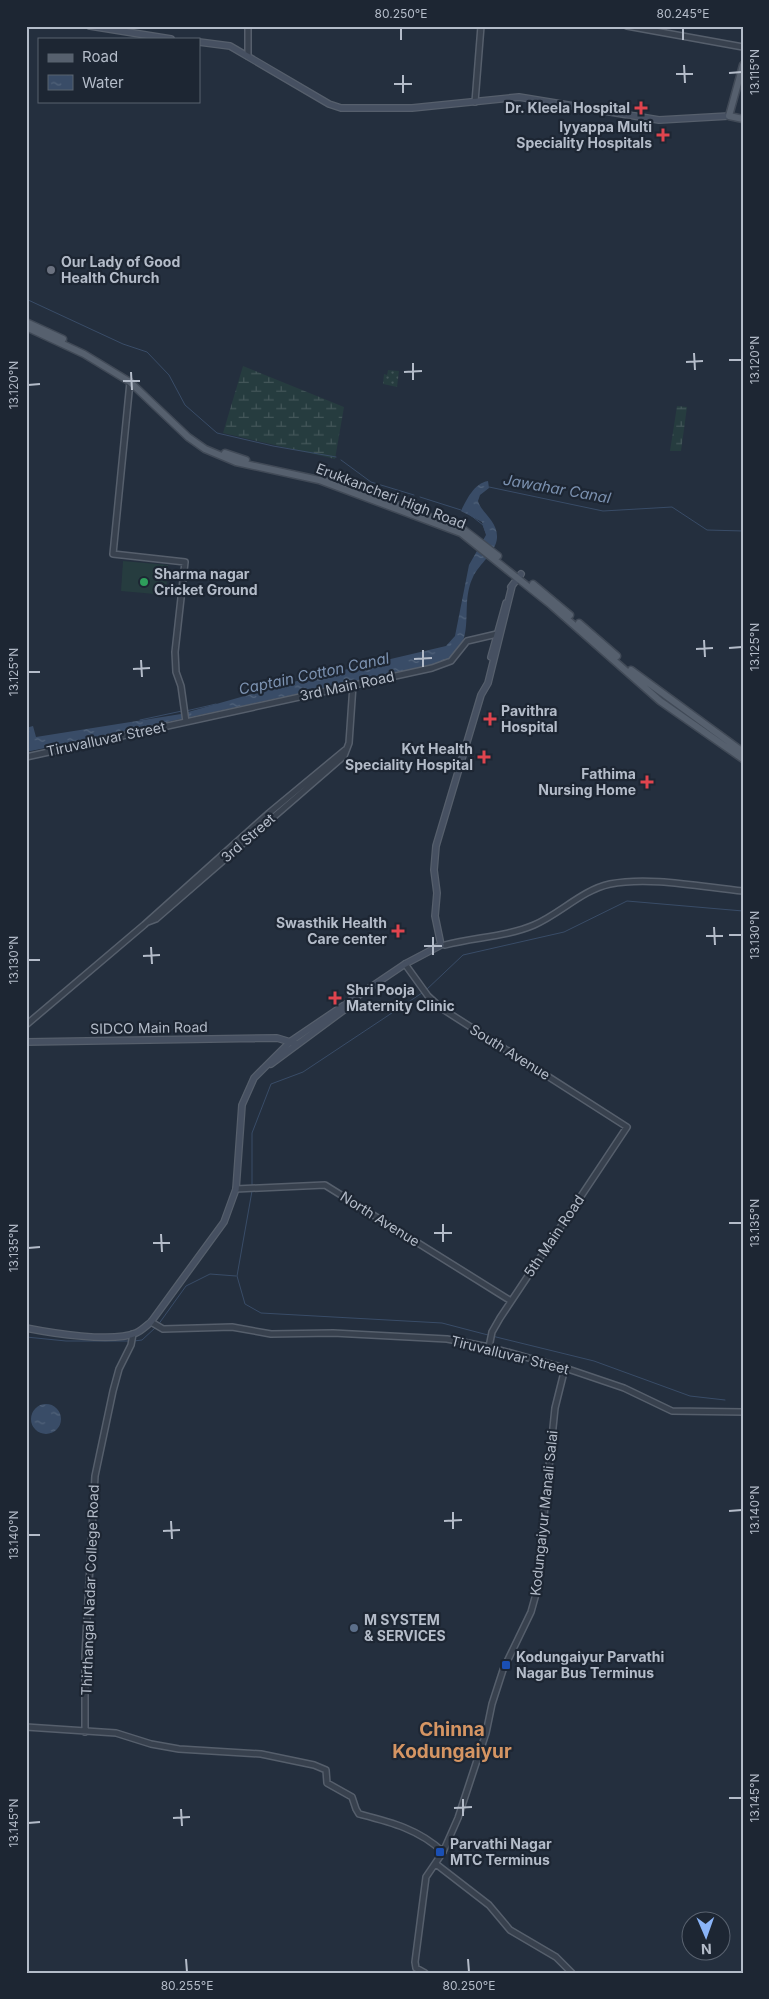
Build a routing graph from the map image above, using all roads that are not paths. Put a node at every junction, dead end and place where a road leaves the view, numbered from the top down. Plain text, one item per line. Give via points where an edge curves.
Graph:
1 (90, 26) edge
2 (248, 26) edge
3 (480, 26) edge
4 (626, 26) edge
5 (165, 38) edge
6 (200, 42) edge
7 (743, 47) edge
8 (248, 56) junction
9 (743, 65) edge
10 (475, 102) junction
11 (729, 116) junction
12 (743, 119) edge
13 (26, 322) edge
14 (26, 326) edge
15 (130, 382) junction
16 (412, 513) junction
17 (520, 576) junction
18 (502, 621) junction
19 (497, 634) junction
20 (353, 685) junction
21 (486, 686) junction
22 (186, 720) junction
23 (743, 752) edge
24 (26, 757) edge
25 (743, 759) edge
26 (743, 891) edge
27 (443, 945) junction
28 (406, 966) junction
29 (26, 1025) edge
30 (26, 1042) edge
31 (292, 1044) junction
32 (627, 1127) joint
33 (236, 1189) junction
34 (511, 1301) junction
35 (152, 1323) junction
36 (26, 1328) edge
37 (132, 1339) junction
38 (489, 1347) junction
39 (565, 1368) junction
40 (743, 1412) edge
41 (26, 1727) edge
42 (85, 1732) junction
43 (443, 1852) junction
44 (436, 1864) junction
45 (425, 1973) edge
46 (572, 1973) edge

1 - 5 main road
2 - 8 street
3 - 10 street
4 - 7 street
6 - 8 main road via 230,46
8 - 10 main road via 341,108 412,108
9 - 11 main road
10 - 11 main road via 519,97 658,120
11 - 12 main road
13 - 16 main road via 82,348 122,372 209,448 244,460 334,481
14 - 15 main road, Erukkancheri High Road via 103,364
15 - 16 main road, Erukkancheri High Road via 204,449 236,462 319,480
15 - 22 street via 113,554 185,562 175,652
16 - 17 main road, Erukkancheri High Road via 475,541
17 - 18 main road via 512,586
17 - 23 main road via 639,676
17 - 25 main road, Erukkancheri High Road via 660,701
18 - 19 main road
18 - 21 main road
19 - 20 street, 3rd Main Road via 467,641 458,655 444,664
19 - 21 main road
20 - 22 street, 3rd Main Road
20 - 29 street, 3rd Street via 349,743 345,750
21 - 27 main road via 436,846 436,913
22 - 24 street, Tiruvalluvar Street
26 - 27 street via 613,883 591,891 554,916 526,928
27 - 28 main road
28 - 31 main road
28 - 32 street, South Avenue via 441,1008
30 - 31 main road, SIDCO Main Road via 273,1039
31 - 33 main road via 250,1083 242,1105
32 - 34 street, 5th Main Road
33 - 34 street, North Avenue via 325,1185
33 - 35 main road via 224,1222
34 - 38 street, 5th Main Road via 492,1332
35 - 37 main road
35 - 38 street, Tiruvalluvar Street via 160,1328 232,1327 271,1334 333,1333 447,1339
36 - 37 main road via 65,1335
37 - 42 street, Thirthangal Nadar College Road via 113,1391 95,1476 85,1655
38 - 39 street, Tiruvalluvar Street
39 - 40 street, Tiruvalluvar Street via 624,1388 672,1411
39 - 43 street, Kodungaiyur Manali Salai via 555,1408 536,1594 531,1612 503,1670 467,1790
41 - 42 street
42 - 43 street via 124,1734 179,1749 261,1754 319,1766 326,1770 326,1783 352,1797 360,1814 409,1829 431,1840
43 - 44 street, Kodungaiyur Manali Salai
44 - 45 street, Kodungaiyur Manali Salai via 426,1877 415,1962 416,1968
44 - 46 street via 489,1905 510,1930 556,1957

